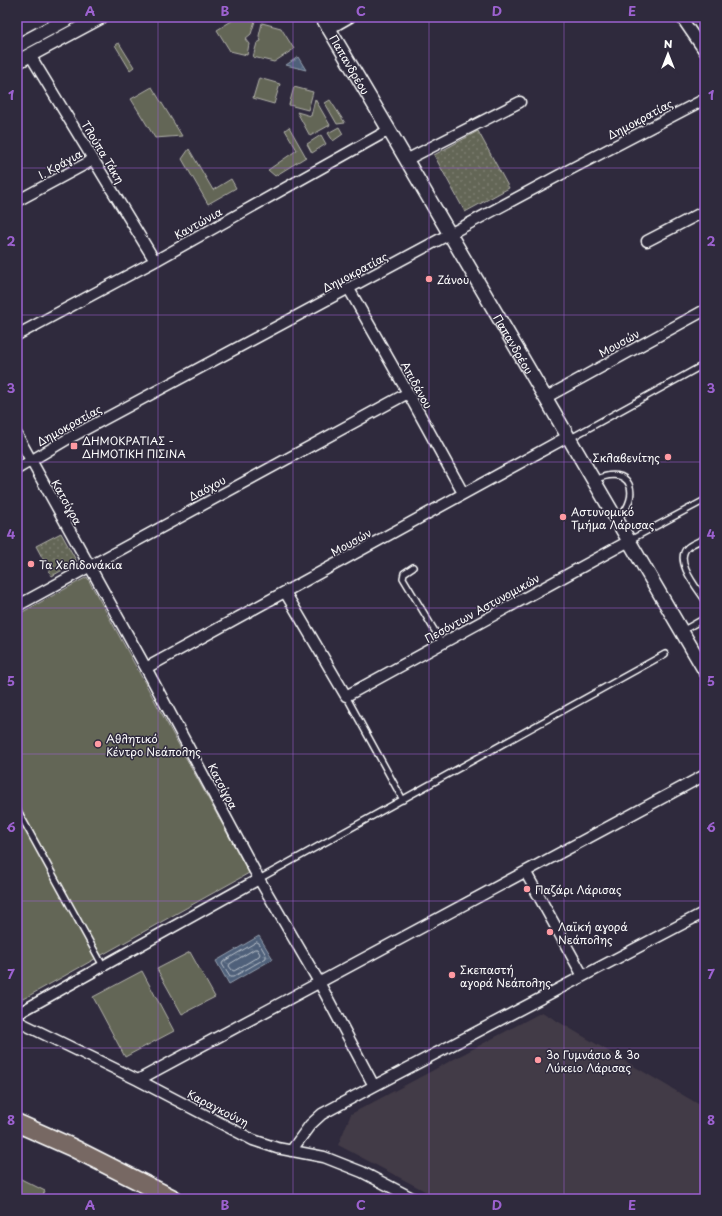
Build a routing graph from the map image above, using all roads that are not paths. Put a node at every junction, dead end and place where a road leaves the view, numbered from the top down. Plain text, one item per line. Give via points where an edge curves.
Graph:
1 (71, 17) edge
2 (101, 17) edge
3 (322, 17) edge
4 (350, 17) edge
5 (681, 17) edge
6 (329, 29) junction
7 (17, 46) edge
8 (705, 52) edge
9 (30, 55) junction
10 (17, 62) edge
11 (705, 99) edge
12 (520, 102) dead end
13 (389, 130) junction
14 (93, 160) junction
15 (406, 160) junction
16 (17, 201) edge
17 (705, 211) edge
18 (450, 235) junction
19 (648, 241) dead end
20 (155, 261) junction
21 (349, 288) junction
22 (705, 310) edge
23 (17, 335) edge
24 (705, 364) edge
25 (408, 393) junction
26 (545, 398) junction
27 (17, 435) edge
28 (568, 438) junction
29 (31, 461) junction
30 (17, 468) edge
31 (593, 480) junction
32 (463, 493) junction
33 (705, 500) edge
34 (617, 520) junction
35 (705, 538) edge
36 (629, 540) junction
37 (89, 566) junction
38 (413, 567) dead end
39 (285, 592) junction
40 (705, 600) edge
41 (17, 606) edge
42 (705, 618) edge
43 (682, 631) junction
44 (442, 643) junction
45 (665, 654) dead end
46 (146, 668) junction
47 (705, 671) edge
48 (346, 696) junction
49 (705, 775) edge
50 (403, 800) junction
51 (17, 809) edge
52 (526, 873) junction
53 (260, 879) junction
54 (705, 912) edge
55 (103, 966) junction
56 (583, 976) junction
57 (319, 982) junction
58 (17, 1014) edge
59 (17, 1021) edge
60 (138, 1080) junction
61 (374, 1086) junction
62 (17, 1113) edge
63 (17, 1123) edge
64 (71, 1147) junction
65 (291, 1151) junction
66 (174, 1199) edge
67 (414, 1199) edge

1 - 7 street
2 - 9 street
3 - 6 street, Παπανδρέου
4 - 6 street
5 - 8 street
6 - 13 street, Παπανδρέου
9 - 10 street
9 - 14 street, Τλούπα Τάκη
11 - 18 street, Δημοκρατίας
12 - 15 street
13 - 15 street, Παπανδρέου
13 - 20 street, Καντώνια
14 - 16 street, Ι. Κράγια
14 - 20 street, Τλούπα Τάκη
15 - 18 street, Παπανδρέου
17 - 19 street
18 - 21 street, Δημοκρατίας
18 - 26 street, Παπανδρέου
20 - 23 street, Καντώνια
21 - 25 street, Απιδάνου
21 - 29 street, Δημοκρατίας
22 - 26 street, Μουσών
24 - 28 lane
25 - 32 street, Απιδάνου
25 - 37 street, Δαόχου
26 - 28 street, Παπανδρέου
27 - 29 street, Κατσίγρα
28 - 31 street, Παπανδρέου
28 - 32 street, Μουσών
29 - 30 street, Δημοκρατίας
29 - 37 street, Κατσίγρα
31 - 34 street, Παπανδρέου
31 - 34 lane via 611,474 620,475 626,480 631,494 630,502
32 - 39 street, Μουσών
33 - 36 lane
34 - 36 street, Παπανδρέου
35 - 40 lane via 687,548 683,557 685,569
36 - 43 street, Παπανδρέου
36 - 44 street, Πεσόντων Αστυνομικών
37 - 41 street, Δαόχου
37 - 46 street, Κατσίγρα
38 - 44 lane via 404,573 403,578
39 - 46 street, Μουσών
39 - 48 street
42 - 43 lane
43 - 47 street, Παπανδρέου
44 - 48 street, Πεσόντων Αστυνομικών
45 - 50 lane
46 - 53 street, Κατσίγρα
48 - 50 lane
49 - 52 street
50 - 53 lane
51 - 55 lane
52 - 56 street
52 - 57 street
53 - 55 street
53 - 57 street, Κατσίγρα
54 - 56 street
55 - 58 street
56 - 61 street
57 - 60 street
57 - 61 street, Κατσίγρα
59 - 60 street, Καραγκούνη
60 - 65 street, Καραγκούνη via 252,1140
61 - 65 street via 322,1114 310,1125
62 - 64 highway
63 - 64 highway
64 - 66 highway
65 - 67 street, Καραγκούνη via 324,1157 362,1172

